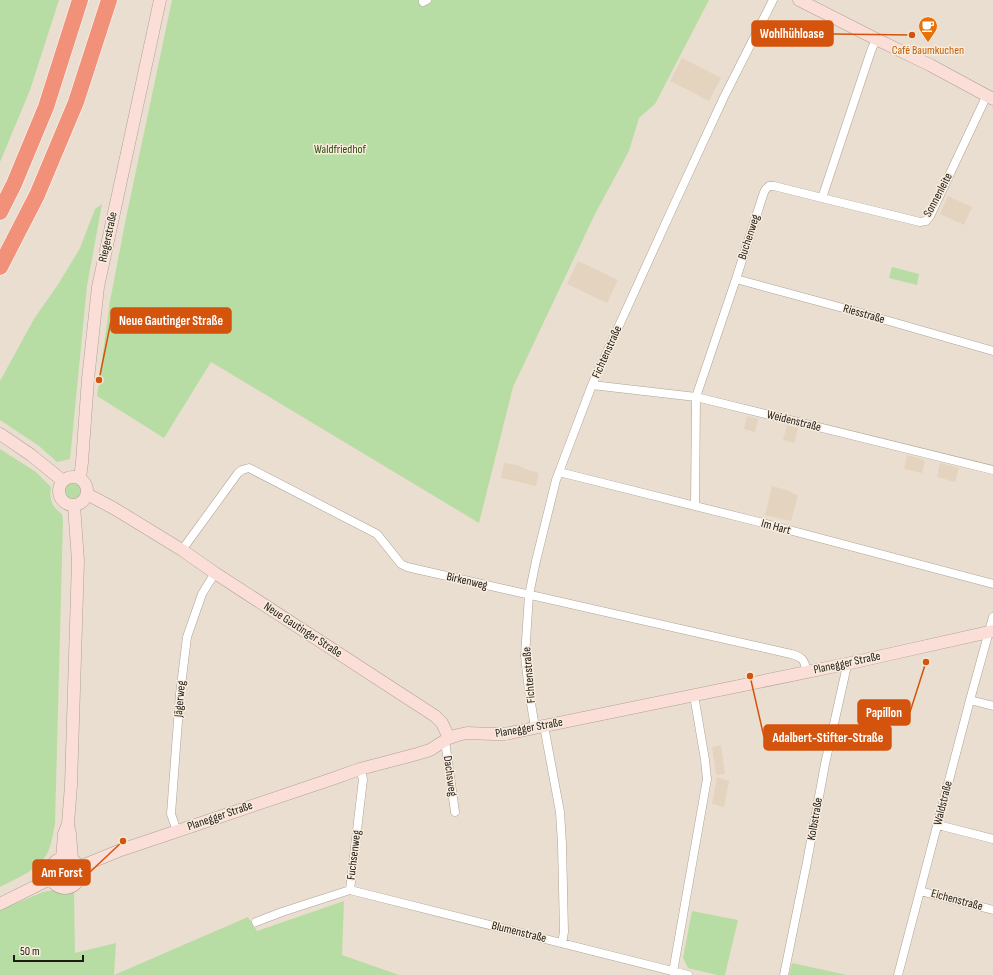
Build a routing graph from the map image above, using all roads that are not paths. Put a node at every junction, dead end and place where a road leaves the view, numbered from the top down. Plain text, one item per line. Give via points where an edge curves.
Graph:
1 (80, 0) edge
2 (109, 0) edge
3 (160, 0) edge
4 (773, 0) edge
5 (799, 0) edge
6 (876, 39) junction
7 (990, 97) edge
8 (822, 198) junction
9 (0, 212) edge
10 (0, 267) edge
11 (736, 279) junction
12 (993, 351) edge
13 (592, 385) junction
14 (696, 397) junction
15 (0, 434) edge
16 (993, 470) edge
17 (559, 472) junction
18 (80, 478) junction
19 (63, 481) junction
20 (87, 494) junction
21 (74, 505) junction
22 (695, 506) junction
23 (182, 550) junction
24 (215, 573) junction
25 (993, 584) edge
26 (529, 595) junction
27 (993, 617) edge
28 (991, 631) edge
29 (846, 664) junction
30 (807, 671) junction
31 (694, 695) junction
32 (970, 700) junction
33 (993, 706) edge
34 (539, 727) junction
35 (447, 739) junction
36 (360, 769) junction
37 (455, 812) dead end
38 (938, 825) junction
39 (177, 831) junction
40 (993, 839) edge
41 (71, 862) junction
42 (52, 878) junction
43 (350, 890) junction
44 (920, 891) junction
45 (0, 904) edge
46 (993, 910) edge
47 (256, 922) dead end
48 (562, 943) junction
49 (674, 972) junction
50 (688, 975) edge
51 (784, 975) edge
52 (898, 975) edge

1 - 9 highway via 46,107
2 - 10 highway via 76,102 37,194
3 - 18 street, Riegerstraße via 98,287
4 - 13 street, Fichtenstraße via 708,131
5 - 6 street
6 - 7 street
6 - 8 street
7 - 8 street, Sonnenleite via 926,221 920,222
8 - 11 street, Buchenweg via 769,186 763,195
11 - 12 street, Riesstraße
11 - 14 street, Buchenweg
13 - 14 street, Weidenstraße
13 - 17 street, Fichtenstraße
14 - 16 street, Weidenstraße
14 - 22 street, Buchenweg
15 - 19 street
17 - 22 street, Im Hart
17 - 26 street, Fichtenstraße
18 - 19 street via 71,476
18 - 20 street via 88,489
19 - 21 street via 60,485 60,495 65,502
20 - 21 street via 82,502
20 - 23 street, Neue Gautinger Straße
21 - 41 street via 78,561 71,785 68,824 64,834
22 - 25 street, Im Hart
23 - 24 street, Neue Gautinger Straße
23 - 26 street, Birkenweg via 238,473 249,468 377,534 404,566
24 - 35 street, Neue Gautinger Straße via 435,716 442,723
24 - 39 street, Jägerweg via 202,594 187,637 171,814
26 - 30 street, Birkenweg via 791,654 803,659
26 - 34 street, Fichtenstraße via 525,656 528,691
27 - 28 street, Waldstraße
28 - 29 street, Planegger Straße
28 - 32 street, Waldstraße
29 - 30 street, Planegger Straße
29 - 51 street, Kolbstraße
30 - 31 street, Planegger Straße
31 - 34 street, Planegger Straße
31 - 49 street via 707,779
32 - 33 street
32 - 38 street, Waldstraße
34 - 35 street, Planegger Straße via 505,734 468,733
34 - 48 street, Fichtenstraße via 561,824 564,932
35 - 36 street, Planegger Straße via 430,750
35 - 37 street, Dachsweg
36 - 39 street, Planegger Straße
36 - 43 street, Fuchsenweg via 363,779
38 - 40 street
38 - 44 street, Waldstraße
39 - 41 street, Planegger Straße via 117,851
41 - 42 street, Planegger Straße via 56,861 51,869
41 - 42 street via 80,874 76,883 62,887
42 - 45 street
43 - 47 street, Fuchsenweg
43 - 48 street, Blumenstraße
44 - 46 street, Eichenstraße
44 - 52 street, Waldstraße
48 - 49 street, Blumenstraße
49 - 50 street, Blumenstraße

